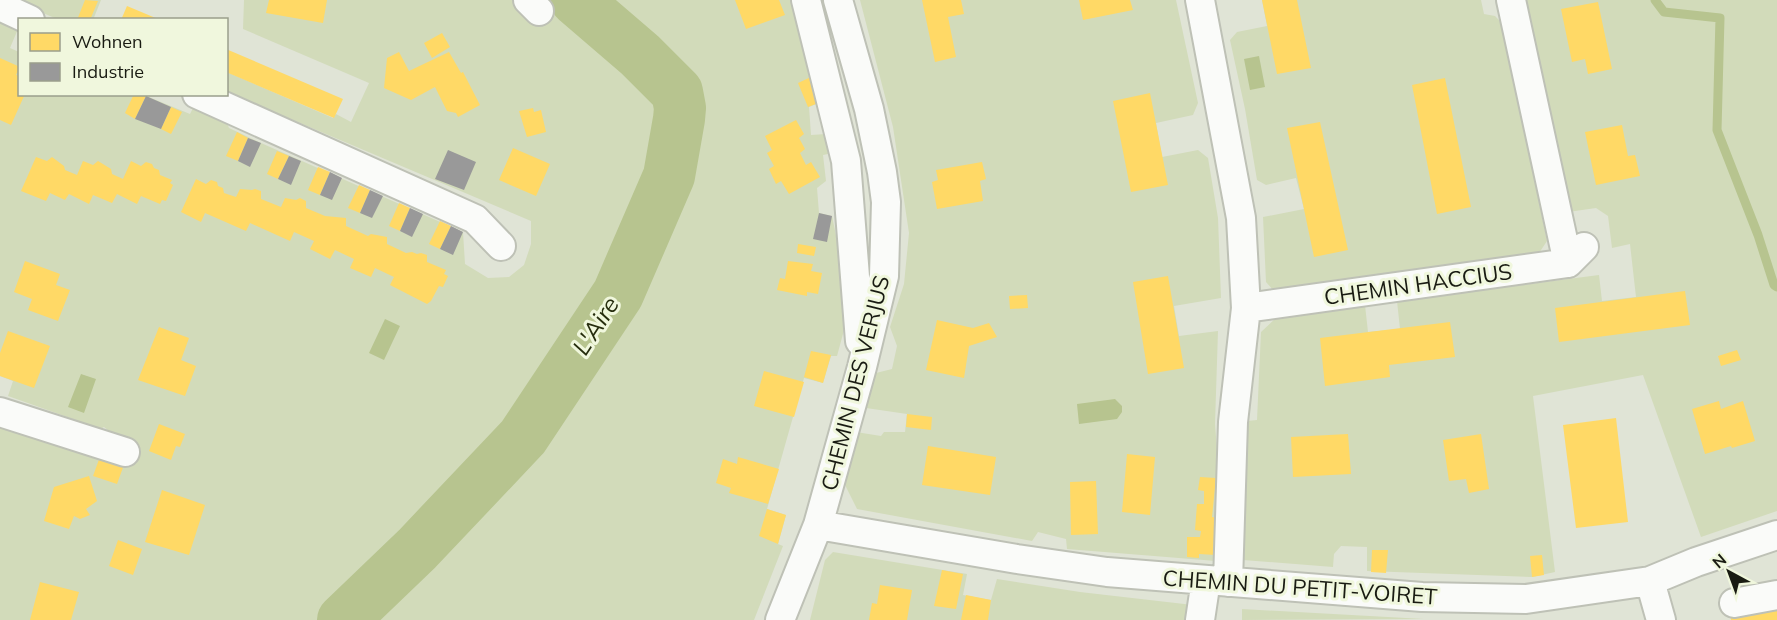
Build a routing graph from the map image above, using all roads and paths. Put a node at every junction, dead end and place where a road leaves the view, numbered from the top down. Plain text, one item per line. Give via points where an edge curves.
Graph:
1 (806, 0) edge
2 (838, 0) edge
3 (1200, 0) edge
4 (1511, 0) edge
5 (0, 6) edge
6 (26, 18) edge
7 (201, 96) edge
8 (501, 246) dead end
9 (1246, 308) junction
10 (862, 367) junction
11 (0, 412) edge
12 (125, 452) dead end
13 (818, 525) junction
14 (1777, 536) edge
15 (1217, 581) junction
16 (1650, 582) junction
17 (1777, 595) edge
18 (1734, 603) dead end
19 (780, 620) edge
20 (1200, 620) edge
21 (1660, 620) edge

1 - 10 street via 846,161
2 - 10 street, CHEMIN DES VERJUS via 869,109 886,202 884,276
3 - 9 street via 1241,218
4 - 9 street, CHEMIN HACCIUS via 1576,255
5 - 6 street
7 - 8 street via 475,219
9 - 15 street
10 - 13 street, CHEMIN DES VERJUS
11 - 12 street
13 - 15 street, CHEMIN DU PETIT-VOIRET via 1107,572
13 - 19 street, CHEMIN DES VERJUS
14 - 16 street, CHEMIN DU PETIT-VOIRET via 1696,562
15 - 16 street, CHEMIN DU PETIT-VOIRET via 1422,597 1526,599
15 - 20 street
16 - 21 street
17 - 18 street

